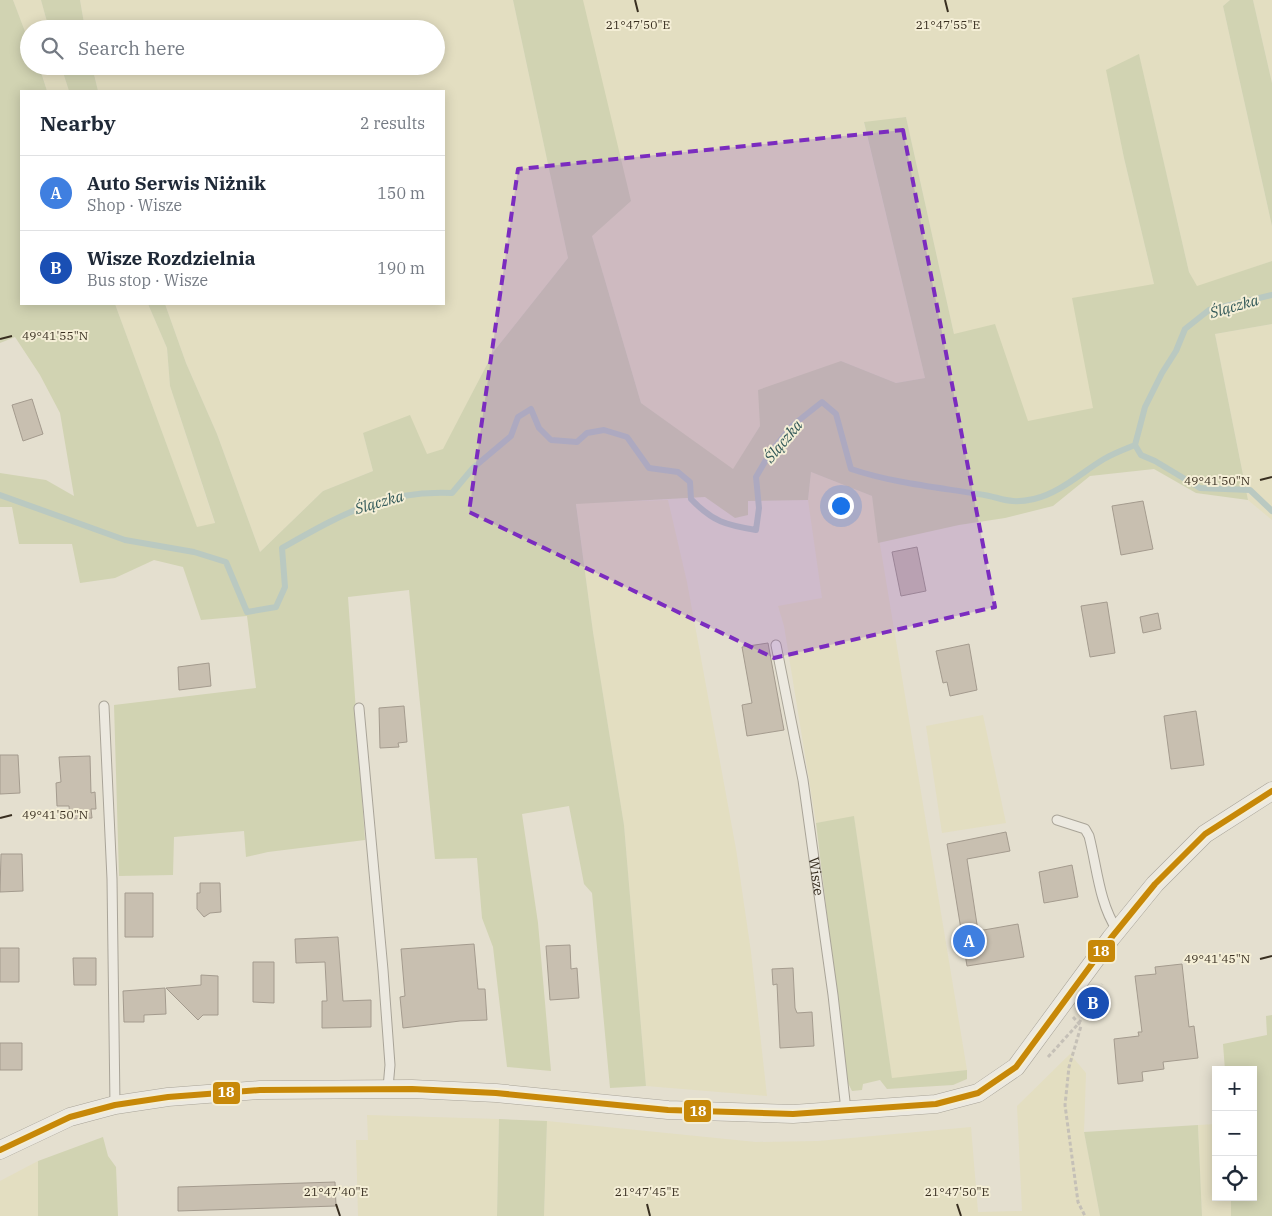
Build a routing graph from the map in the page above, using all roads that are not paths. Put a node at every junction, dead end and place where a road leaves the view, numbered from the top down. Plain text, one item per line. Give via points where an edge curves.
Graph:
1 (776, 645) dead end
2 (104, 706) dead end
3 (359, 708) dead end
4 (1272, 791) edge
5 (1057, 820) dead end
6 (1117, 930) junction
7 (388, 1088) junction
8 (115, 1105) junction
9 (846, 1110) junction
10 (0, 1150) edge

1 - 9 lane, Wisze via 803,780
2 - 8 lane via 112,879
3 - 7 lane via 384,970 390,1065
4 - 6 street via 1205,834 1155,884
5 - 6 lane via 1085,828 1101,893 1109,918
6 - 9 street via 1016,1068 978,1093 936,1104
7 - 8 street via 260,1090 168,1097
7 - 9 street via 496,1093 668,1110 792,1114
8 - 10 street via 70,1117

